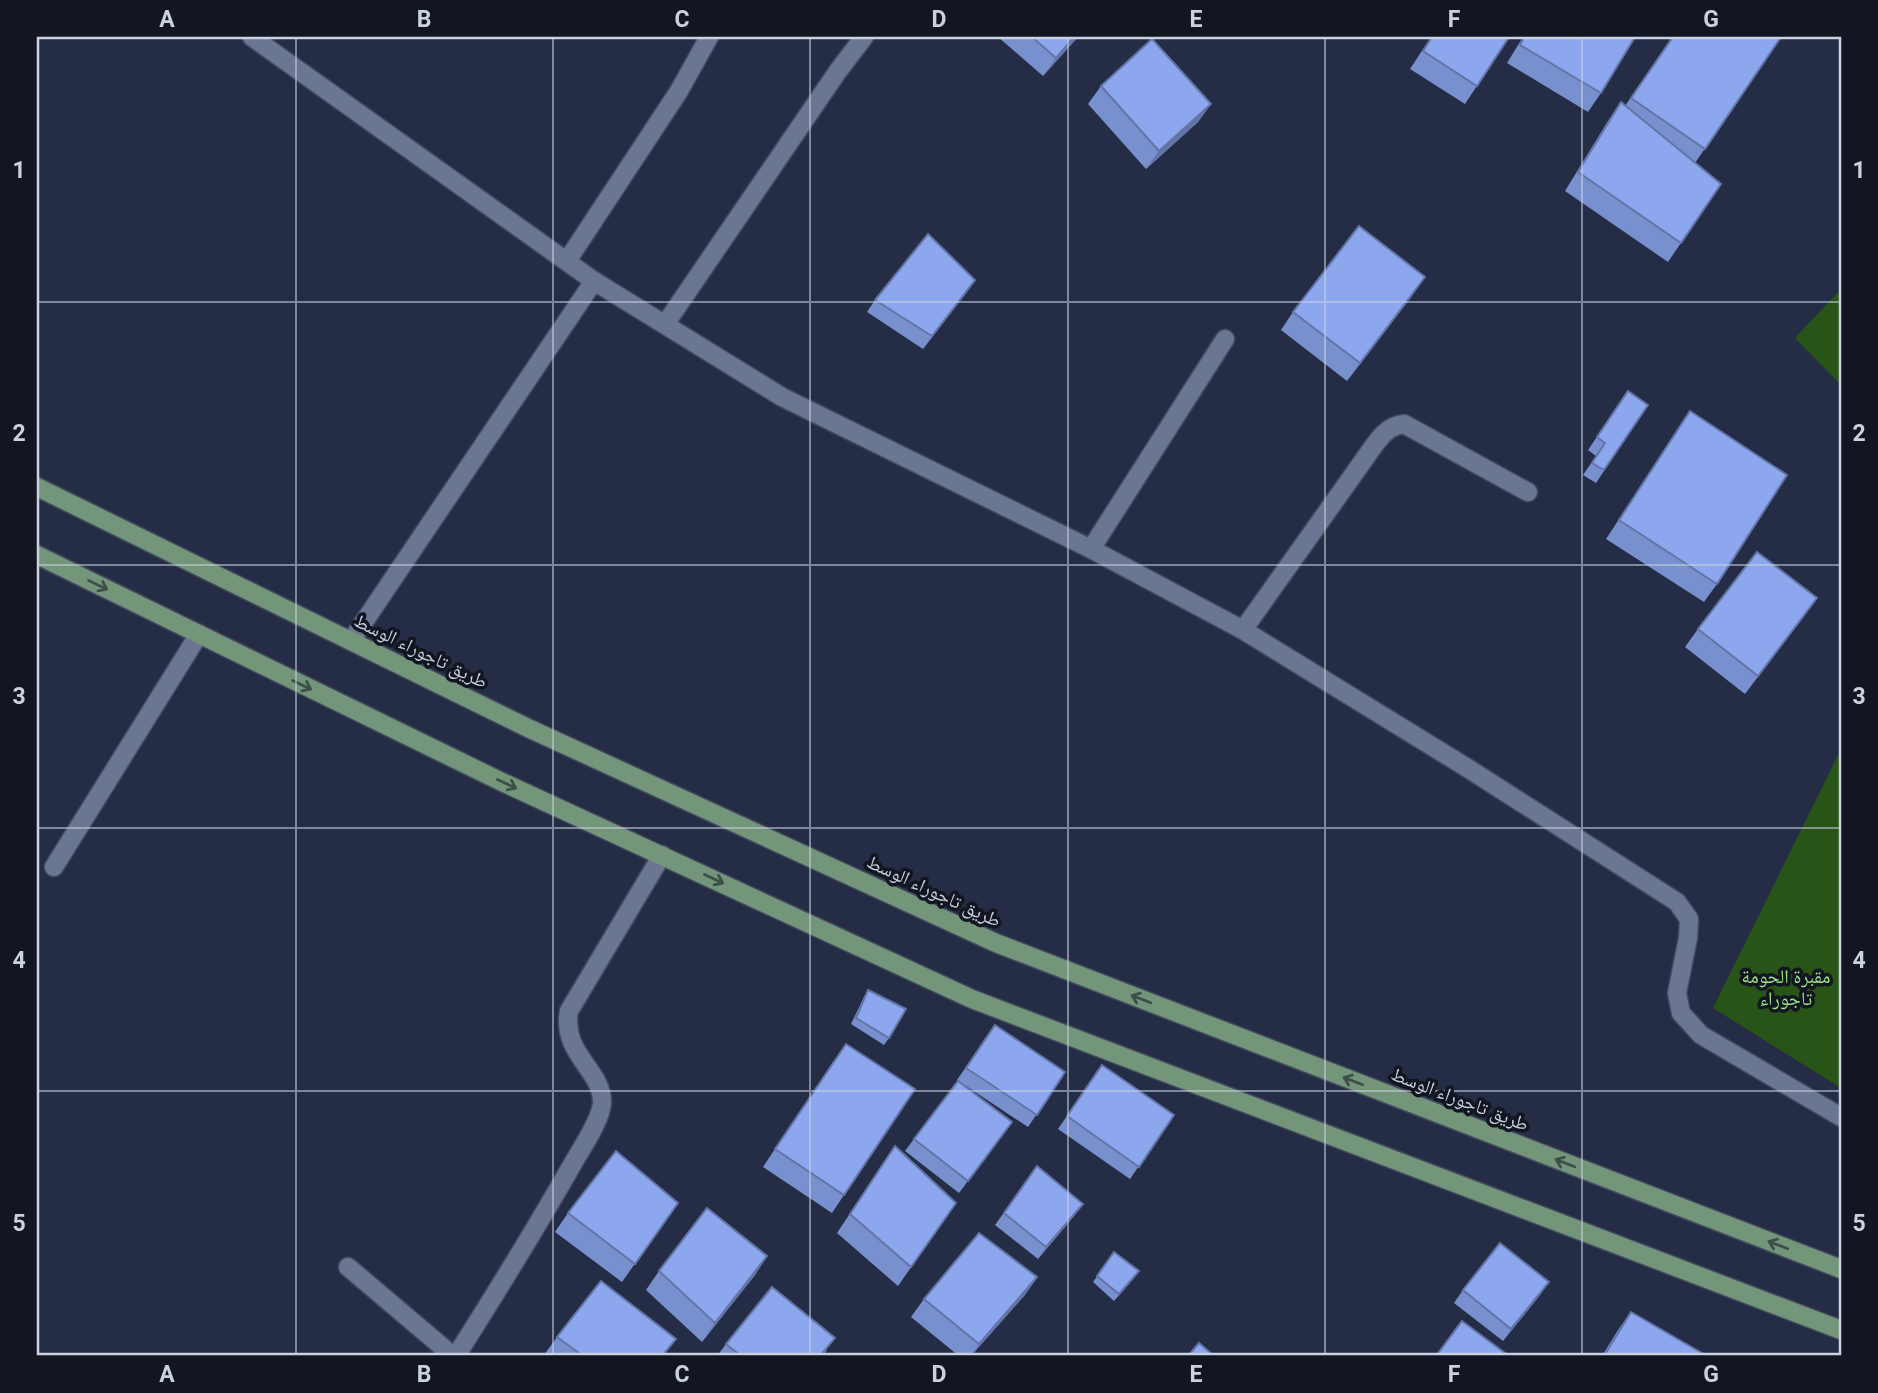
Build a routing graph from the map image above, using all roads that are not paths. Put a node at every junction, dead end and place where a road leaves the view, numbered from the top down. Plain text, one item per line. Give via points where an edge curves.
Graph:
1 (251, 37) edge
2 (709, 37) edge
3 (864, 37) edge
4 (567, 261) junction
5 (594, 281) junction
6 (666, 323) junction
7 (1225, 339) dead end
8 (37, 487) edge
9 (1528, 492) dead end
10 (1091, 549) junction
11 (37, 555) edge
12 (1243, 630) junction
13 (199, 634) junction
14 (351, 641) junction
15 (662, 855) junction
16 (54, 867) dead end
17 (1841, 1117) edge
18 (348, 1266) dead end
19 (1841, 1269) edge
20 (1841, 1329) edge
21 (454, 1356) edge

1 - 4 street
2 - 4 street via 680,91
3 - 6 street
4 - 5 street
5 - 6 street
5 - 14 street
6 - 10 street via 782,397
7 - 10 street
8 - 14 main road, طريق تاجوراء الوسط
9 - 12 street via 1404,424 1394,425 1368,454
10 - 12 street
11 -> 13 main road
12 - 17 street via 1677,902 1689,919 1677,993 1681,1013 1701,1035
13 -> 15 main road
13 - 16 street
19 -> 14 main road, طريق تاجوراء الوسط via 996,943 528,728
15 -> 20 main road via 972,999
15 - 21 street via 569,1011 569,1038 601,1093 602,1105 590,1134
18 - 21 street

